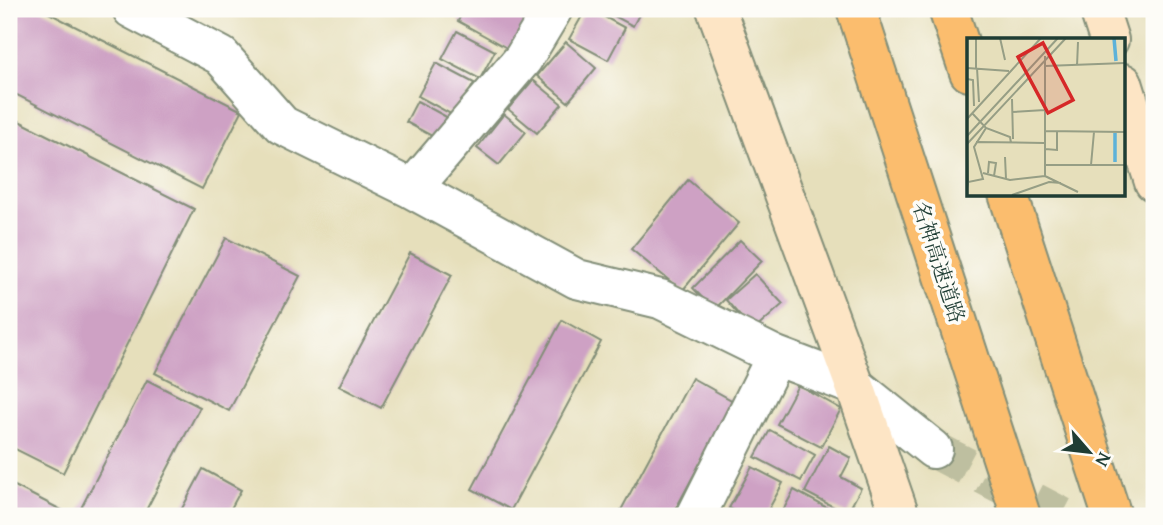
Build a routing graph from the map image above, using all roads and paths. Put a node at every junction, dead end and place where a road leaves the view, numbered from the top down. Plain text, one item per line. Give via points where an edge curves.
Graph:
1 (132, 9) edge
2 (552, 9) edge
3 (716, 9) edge
4 (856, 9) edge
5 (948, 9) edge
6 (1099, 9) edge
7 (1108, 38) edge
8 (967, 66) edge
9 (1124, 86) edge
10 (1154, 182) edge
11 (412, 189) junction
12 (1009, 196) edge
13 (776, 356) junction
14 (855, 386) junction
15 (933, 449) tunnel mouth
16 (696, 516) edge
17 (900, 516) edge
18 (1021, 516) edge
19 (1112, 516) edge

1 - 11 street via 221,56 282,125
2 - 11 street via 523,59
3 - 14 street
4 - 18 highway, 名神高速道路
5 - 8 highway
6 - 7 street
9 - 10 street
11 - 13 street via 577,279 660,299
12 - 19 highway
13 - 14 street
13 - 16 street
14 - 15 street
14 - 17 street

